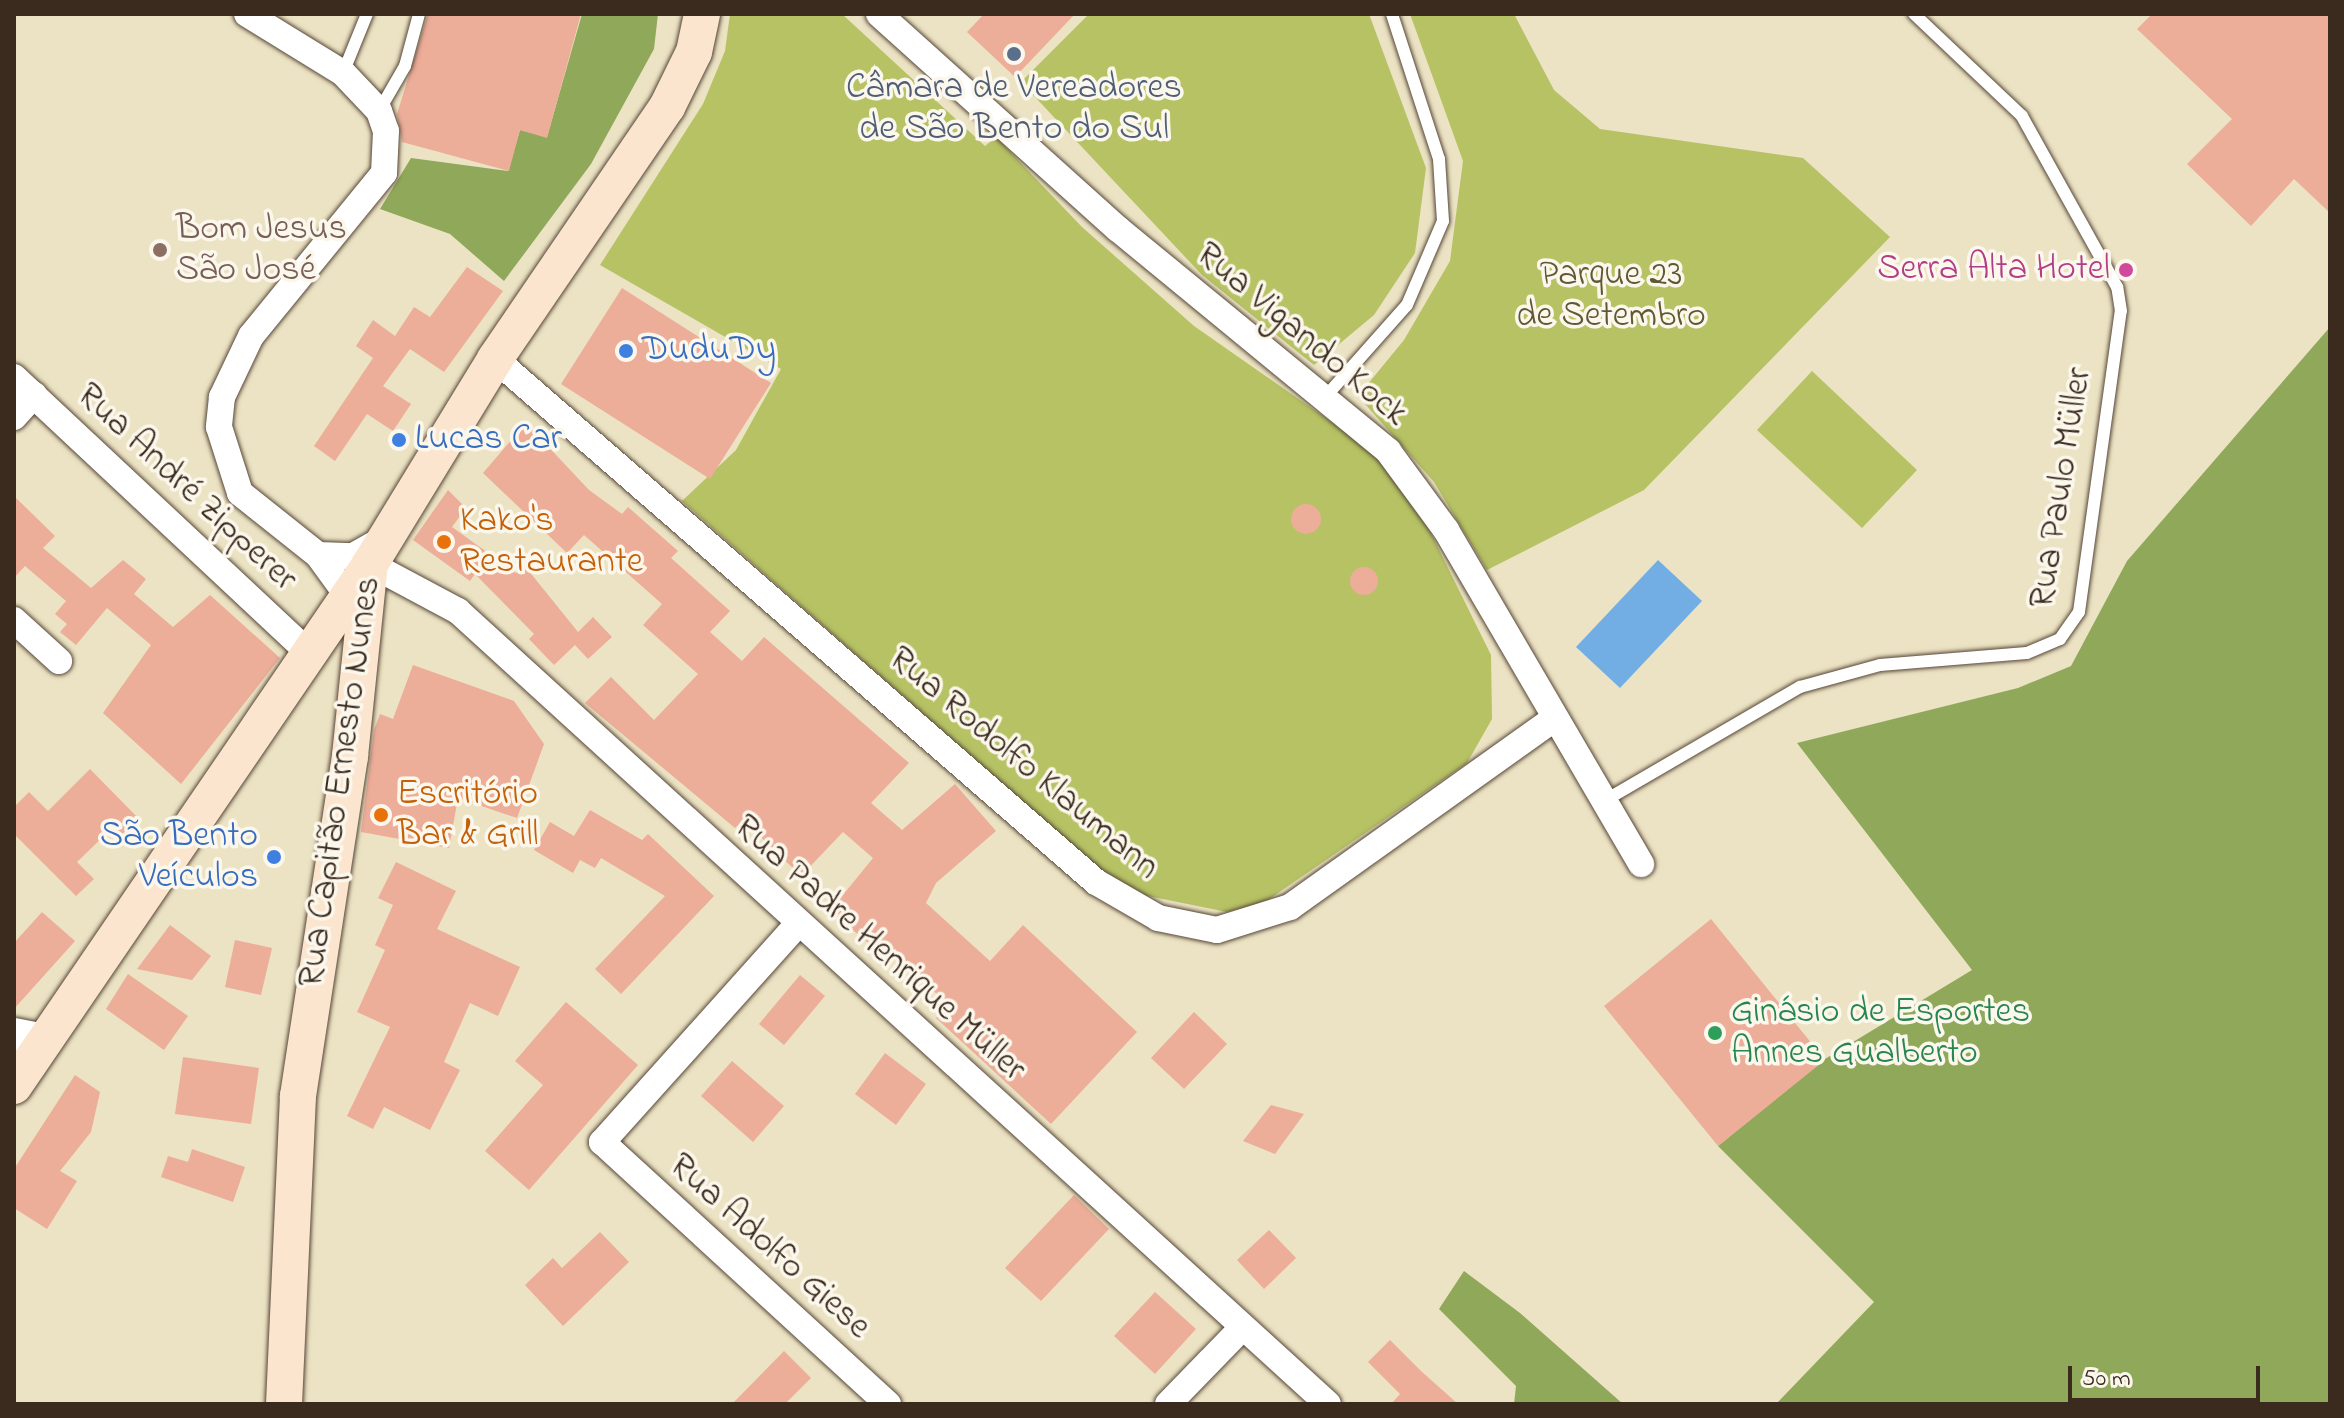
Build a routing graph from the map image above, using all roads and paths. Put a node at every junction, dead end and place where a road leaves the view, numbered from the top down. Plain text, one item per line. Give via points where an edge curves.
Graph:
1 (247, 14) edge
2 (367, 14) edge
3 (419, 14) edge
4 (702, 14) edge
5 (879, 14) edge
6 (1392, 14) edge
7 (1914, 14) edge
8 (343, 73) junction
9 (379, 111) junction
10 (495, 359) junction
11 (14, 377) edge
12 (34, 395) junction
13 (1327, 395) junction
14 (14, 417) edge
15 (375, 553) junction
16 (318, 555) junction
17 (357, 610) junction
18 (14, 620) edge
19 (308, 652) junction
20 (59, 661) dead end
21 (359, 673) junction
22 (1554, 719) junction
23 (1603, 802) junction
24 (1641, 864) dead end
25 (797, 925) junction
26 (29, 1037) edge
27 (14, 1086) edge
28 (1243, 1327) junction
29 (284, 1404) edge
30 (888, 1404) edge
31 (1168, 1404) edge
32 (1328, 1404) edge

1 - 8 street
2 - 8 lane
3 - 9 lane via 405,66
4 - 10 main road, Rua Capitão Ernesto Nunes via 694,52 667,107
5 - 13 street, Rua Vigando Kock via 1140,248
6 - 13 lane via 1439,159 1443,221 1407,305
7 - 23 lane, Rua Paulo Müller via 2022,116 2120,298 2072,626 2027,653 1880,665 1800,687
8 - 9 street
9 - 16 street via 389,154 384,173 251,336 222,397 222,454 240,493
10 - 15 main road, Rua Capitão Ernesto Nunes
10 - 22 street, Rua Rodolfo Klaumann via 1096,882 1158,918 1217,930 1290,907
11 - 12 street, Rua André Zipperer
12 - 14 street
12 - 19 street, Rua André Zipperer
13 - 22 street, Rua Vigando Kock via 1413,481
15 - 16 street
15 - 17 main road, Rua Capitão Ernesto Nunes
15 - 25 street, Rua Padre Henrique Müller via 458,611
16 - 17 street
17 - 19 main road
17 - 21 main road, Rua Capitão Ernesto Nunes
18 - 20 street
19 - 21 main road via 338,645
19 - 26 main road
21 - 29 main road, Rua Capitão Ernesto Nunes via 298,1096
22 - 23 street, Rua Vigando Kock
23 - 24 street, Rua Vigando Kock
25 - 28 street, Rua Padre Henrique Müller
25 - 30 street, Rua Adolfo Giese via 602,1142
26 - 27 main road
28 - 31 street
28 - 32 street, Rua Padre Henrique Müller

